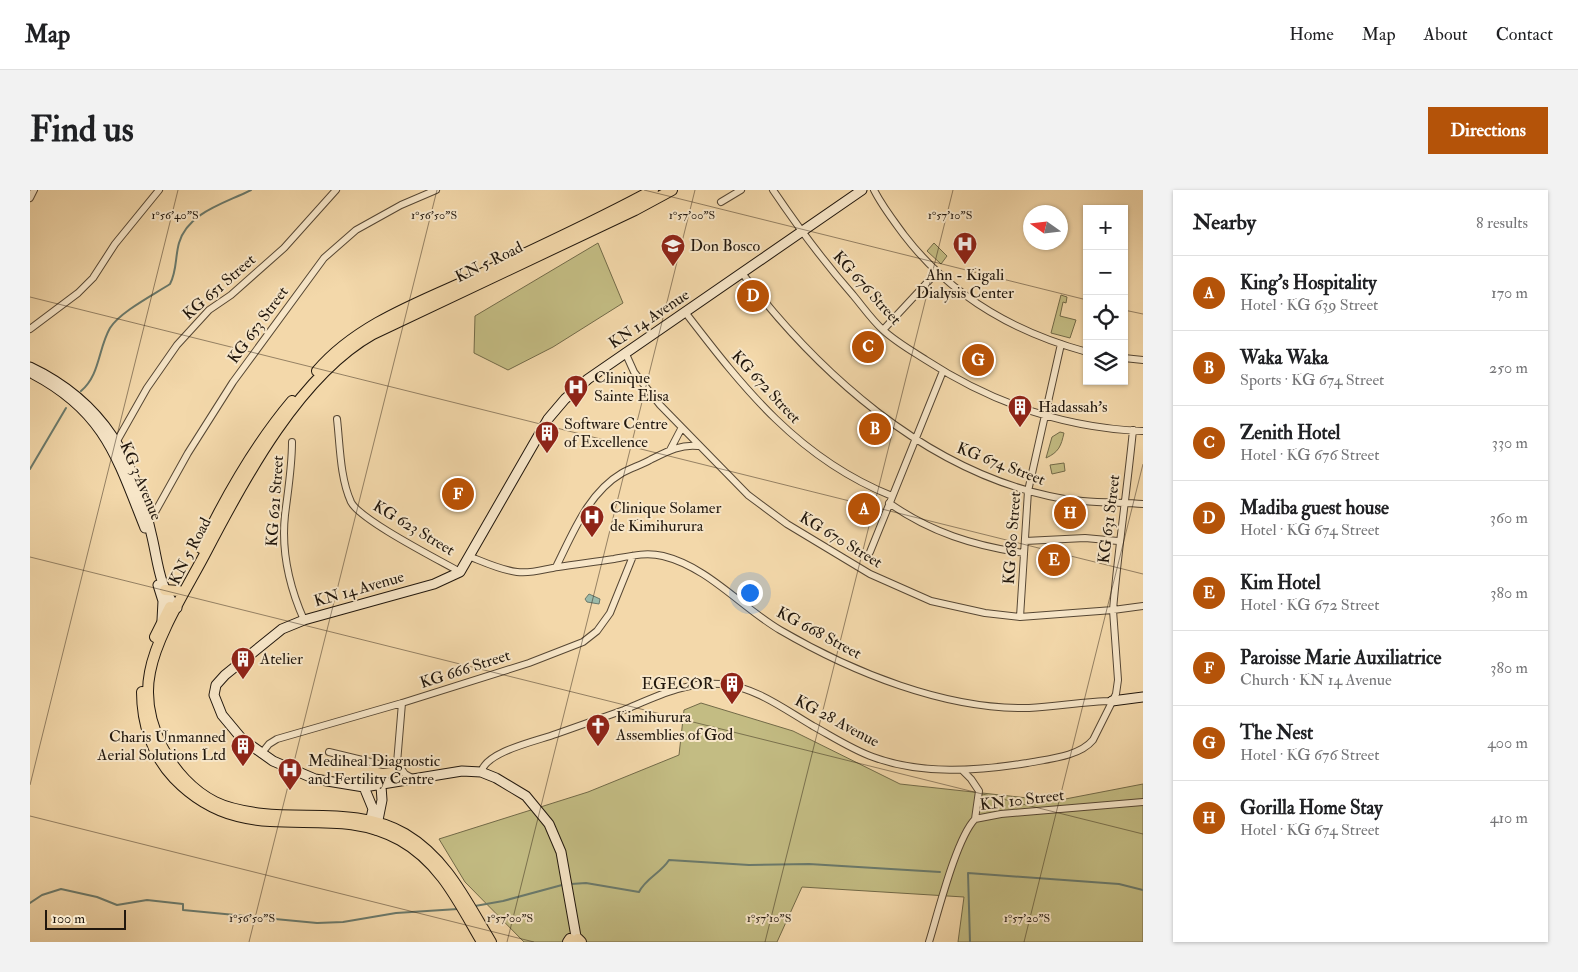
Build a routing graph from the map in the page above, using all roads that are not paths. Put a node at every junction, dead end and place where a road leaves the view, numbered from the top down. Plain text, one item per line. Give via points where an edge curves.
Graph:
1 (34, 190) edge
2 (159, 190) edge
3 (336, 190) edge
4 (436, 190) edge
5 (653, 190) edge
6 (672, 190) edge
7 (741, 190) edge
8 (773, 190) edge
9 (862, 190) edge
10 (874, 190) edge
11 (30, 198) edge
12 (721, 202) dead end
13 (801, 233) junction
14 (936, 272) junction
15 (742, 273) junction
16 (685, 312) junction
17 (30, 329) edge
18 (883, 330) junction
19 (1061, 344) junction
20 (1083, 351) edge
21 (625, 352) junction
22 (1128, 358) edge
23 (1143, 360) edge
24 (30, 367) edge
25 (943, 371) junction
26 (30, 373) edge
27 (1045, 417) junction
28 (337, 419) dead end
29 (681, 428) junction
30 (1133, 430) junction
31 (1143, 431) edge
32 (915, 438) junction
33 (117, 441) junction
34 (292, 442) dead end
35 (698, 446) junction
36 (669, 451) junction
37 (1028, 491) junction
38 (890, 499) junction
39 (1125, 503) junction
40 (1143, 504) edge
41 (149, 523) junction
42 (1025, 541) junction
43 (1118, 541) junction
44 (870, 552) dead end
45 (1024, 553) junction
46 (633, 556) junction
47 (471, 557) junction
48 (556, 567) junction
49 (460, 572) junction
50 (165, 590) junction
51 (179, 591) junction
52 (1143, 606) edge
53 (175, 607) junction
54 (1113, 610) junction
55 (1020, 617) junction
56 (162, 620) junction
57 (304, 620) junction
58 (1143, 697) edge
59 (1112, 701) junction
60 (402, 703) junction
61 (329, 752) dead end
62 (261, 754) junction
63 (397, 763) junction
64 (962, 770) junction
65 (481, 772) junction
66 (414, 779) junction
67 (381, 786) junction
68 (364, 787) junction
69 (1143, 802) edge
70 (975, 819) junction
71 (373, 825) junction
72 (465, 907) junction
73 (574, 941) edge
74 (482, 942) edge
75 (491, 942) edge
76 (929, 942) edge

1 - 11 street
2 - 17 street via 93,278
3 - 33 street, KG 651 Street via 284,248 209,310 176,345
4 - 41 street, KG 653 Street via 356,230 324,258 233,382
5 - 51 main road, KN 5 Road via 410,307 342,345 258,445 230,491
6 - 53 main road, KN 5 Road via 346,350 269,442
7 - 12 street
8 - 13 street, KG 676 Street
9 - 13 main road, KN 14 Avenue
10 - 14 street via 890,217
13 - 15 main road, KN 14 Avenue
13 - 18 street, KG 676 Street
14 - 18 street
14 - 19 street via 984,309 1026,331
15 - 16 main road, KN 14 Avenue
15 - 32 street, KG 674 Street via 788,330 820,362 856,395
16 - 21 main road, KN 14 Avenue
16 - 38 street, KG 672 Street via 751,395 783,428 830,464
18 - 25 street, KG 676 Street
19 - 20 street
19 - 27 street, KG 680 Street
21 - 29 street, KG 670 Street via 638,378
21 - 47 main road, KN 14 Avenue via 565,399 548,419
22 - 23 street
24 - 33 main road, KG 3 Avenue via 50,376 72,393 99,417
25 - 27 street, KG 676 Street via 989,395
25 - 32 street
26 - 56 main road, KG 3 Avenue via 51,384 82,410 113,449 145,528 162,601
27 - 30 street, KG 676 Street
27 - 37 street, KG 680 Street
28 - 49 street, KG 623 Street via 346,487 354,508
29 - 35 street, KG 670 Street
29 - 36 street
30 - 31 street, KG 676 Street
30 - 39 street, KG 631 Street
32 - 37 street, KG 674 Street via 968,468
32 - 38 street
33 - 41 main road, KG 3 Avenue
34 - 57 street, KG 621 Street via 284,547 291,590
35 - 36 street via 683,446
35 - 55 street, KG 670 Street via 766,509 870,574 931,601
36 - 48 street via 622,473 603,488 587,508
37 - 39 street, KG 674 Street via 1066,500
37 - 42 street, KG 680 Street
38 - 44 street
38 - 45 street, KG 672 Street via 945,534 989,548
39 - 40 street, KG 674 Street
39 - 43 street, KG 631 Street
41 - 50 main road, KG 3 Avenue
42 - 43 street via 1085,538
42 - 45 street, KG 680 Street
43 - 54 street, KG 631 Street
45 - 55 street, KG 680 Street
46 - 48 street, KG 668 Street
46 - 59 street, KG 668 Street via 654,555 685,564 778,629 834,661 937,696 1029,708
46 - 60 street, KG 666 Street via 610,613 590,637 529,663
47 - 48 street, KG 668 Street via 497,568 519,572
47 - 49 main road, KN 14 Avenue
49 - 57 main road, KN 14 Avenue via 434,584
50 - 51 main road
50 - 53 main road, KG 3 Avenue
51 - 53 main road, KN 5 Road
52 - 54 street
53 - 56 main road, KN 5 Road
53 - 71 main road, KN 5 Road via 157,648 150,672 148,697 158,738 184,778 214,802 250,812
54 - 55 street, KG 670 Street
54 - 59 street, KG 28 Avenue via 1118,680
56 - 71 main road, KN 5 Road via 144,669 143,716 158,758 182,786 214,809 239,817 288,823
57 - 62 main road, KN 14 Avenue via 273,634 225,674 215,688 214,698 222,715 242,739
58 - 59 main road
59 - 64 street, KG 28 Avenue via 1093,740 1079,750 1029,762
60 - 62 street, KG 666 Street via 277,739
60 - 63 street
61 - 63 street via 382,765
62 - 68 main road, KN 14 Avenue via 315,779
63 - 66 street via 405,774
64 - 65 street, KG 28 Avenue via 900,765 872,757 764,696 720,684 668,691 522,745 494,758 485,764
64 - 70 street via 979,791
65 - 66 main road, KN 14 Avenue via 462,771
65 - 73 main road, KN 14 Avenue via 526,796 549,824 561,852
66 - 67 main road, KN 14 Avenue
67 - 68 main road, KN 14 Avenue
67 - 71 main road via 382,800
68 - 71 main road via 373,809
69 - 70 street, KN 10 Street
70 - 76 street, KN 10 Street via 953,863
71 - 72 main road, KN 5 Road via 404,833 434,855
72 - 74 main road, KN 5 Road
72 - 75 main road, KN 5 Road

